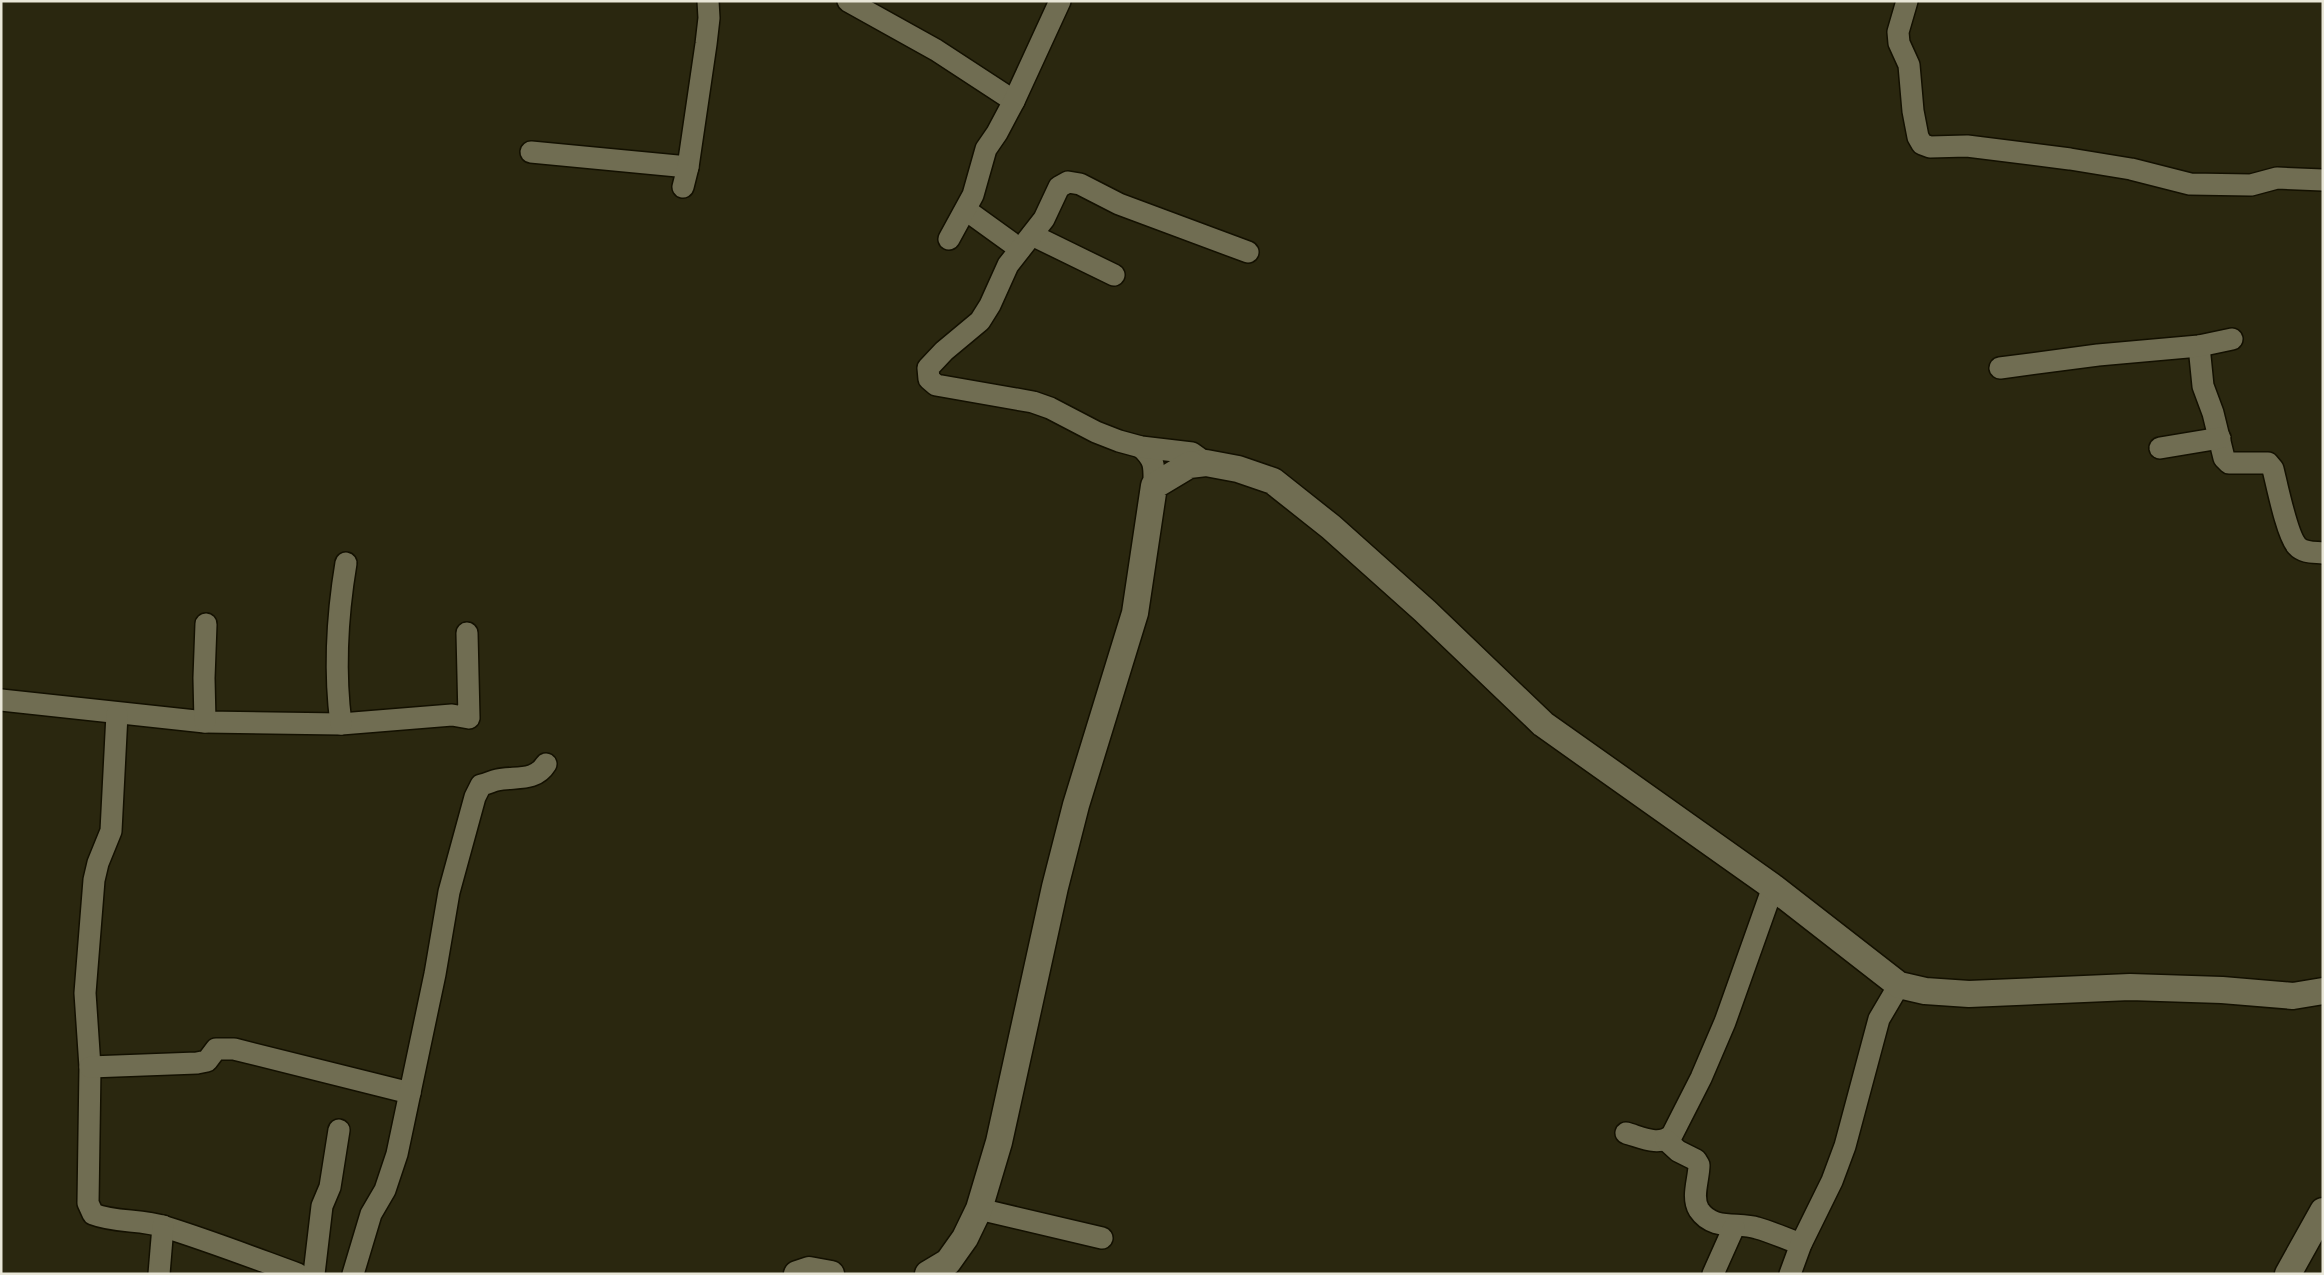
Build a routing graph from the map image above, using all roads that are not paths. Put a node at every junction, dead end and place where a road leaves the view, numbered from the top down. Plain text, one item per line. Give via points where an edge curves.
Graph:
1 (708, 1) edge
2 (848, 1) edge
3 (1907, 1) edge
4 (1057, 2) edge
5 (1014, 101) junction
6 (531, 152) dead end
7 (2323, 180) edge
8 (967, 210) junction
9 (949, 239) dead end
10 (1020, 241) junction
11 (1248, 252) dead end
12 (1114, 275) dead end
13 (2232, 339) dead end
14 (2199, 346) junction
15 (2000, 368) dead end
16 (2220, 438) junction
17 (1141, 447) junction
18 (2160, 448) dead end
19 (1206, 463) junction
20 (1154, 486) junction
21 (2323, 553) edge
22 (346, 563) dead end
23 (206, 624) dead end
24 (467, 634) dead end
25 (1, 700) edge
26 (117, 714) junction
27 (205, 722) junction
28 (341, 724) junction
29 (546, 764) dead end
30 (1774, 887) junction
31 (1899, 985) junction
32 (2323, 991) edge
33 (90, 1067) junction
34 (410, 1093) junction
35 (340, 1130) dead end
36 (1626, 1133) dead end
37 (1666, 1140) junction
38 (979, 1209) junction
39 (2323, 1211) edge
40 (163, 1226) junction
41 (1734, 1227) junction
42 (1102, 1238) dead end
43 (1801, 1244) junction
44 (159, 1274) edge
45 (298, 1274) edge
46 (314, 1274) edge
47 (354, 1274) edge
48 (797, 1274) edge
49 (830, 1274) edge
50 (928, 1274) edge
51 (1713, 1274) edge
52 (1790, 1274) edge
53 (2288, 1274) edge

1 - 6 street via 708,26 685,177
2 - 5 street via 936,50
3 - 7 street via 1898,32 1899,43 1909,65 1913,110 1922,144 2070,158 2190,184 2251,185 2277,178
4 - 5 street
5 - 8 street via 986,149
8 - 9 street
8 - 10 street
10 - 11 street via 1053,202 1059,187 1068,182
10 - 12 street
10 - 17 street via 990,306 975,326 928,368 929,379 936,385 1033,402 1096,432
13 - 14 street
14 - 15 street
14 - 16 street via 2203,386
16 - 18 street
16 - 21 street via 2224,458 2229,462 2268,464 2274,469 2285,516 2296,545 2307,552
17 - 19 street via 1192,453
17 - 20 street via 1154,463
19 - 20 street via 1189,465
19 - 30 street via 1238,469 1272,481 1331,527 1425,611 1543,724
20 - 38 street via 1135,613 1076,805 999,1142
22 - 28 street via 337,636
23 - 27 street
24 - 28 street via 469,718 452,715
25 - 26 street
26 - 27 street
26 - 33 street via 111,832 94,880 86,984
27 - 28 street
29 - 34 street via 542,772 524,778 481,785 475,797 450,892
30 - 31 street
30 - 37 street via 1725,1022 1701,1078 1672,1135
31 - 32 street via 1918,990 1969,994 2130,987 2293,996
31 - 43 street via 1880,1019 1845,1146 1832,1181
33 - 34 street via 197,1063 207,1060 216,1049 234,1049
33 - 40 street via 88,1202 94,1214 104,1218
34 - 47 street via 391,1173 371,1214
35 - 46 street via 330,1187 322,1206
36 - 37 street via 1656,1142
37 - 41 street via 1700,1165 1696,1187 1699,1210 1720,1225
38 - 42 street
38 - 50 street via 948,1262
39 - 53 street
40 - 44 street
40 - 45 street
41 - 43 street via 1755,1227
41 - 51 street
43 - 52 street
48 - 49 street via 809,1270

